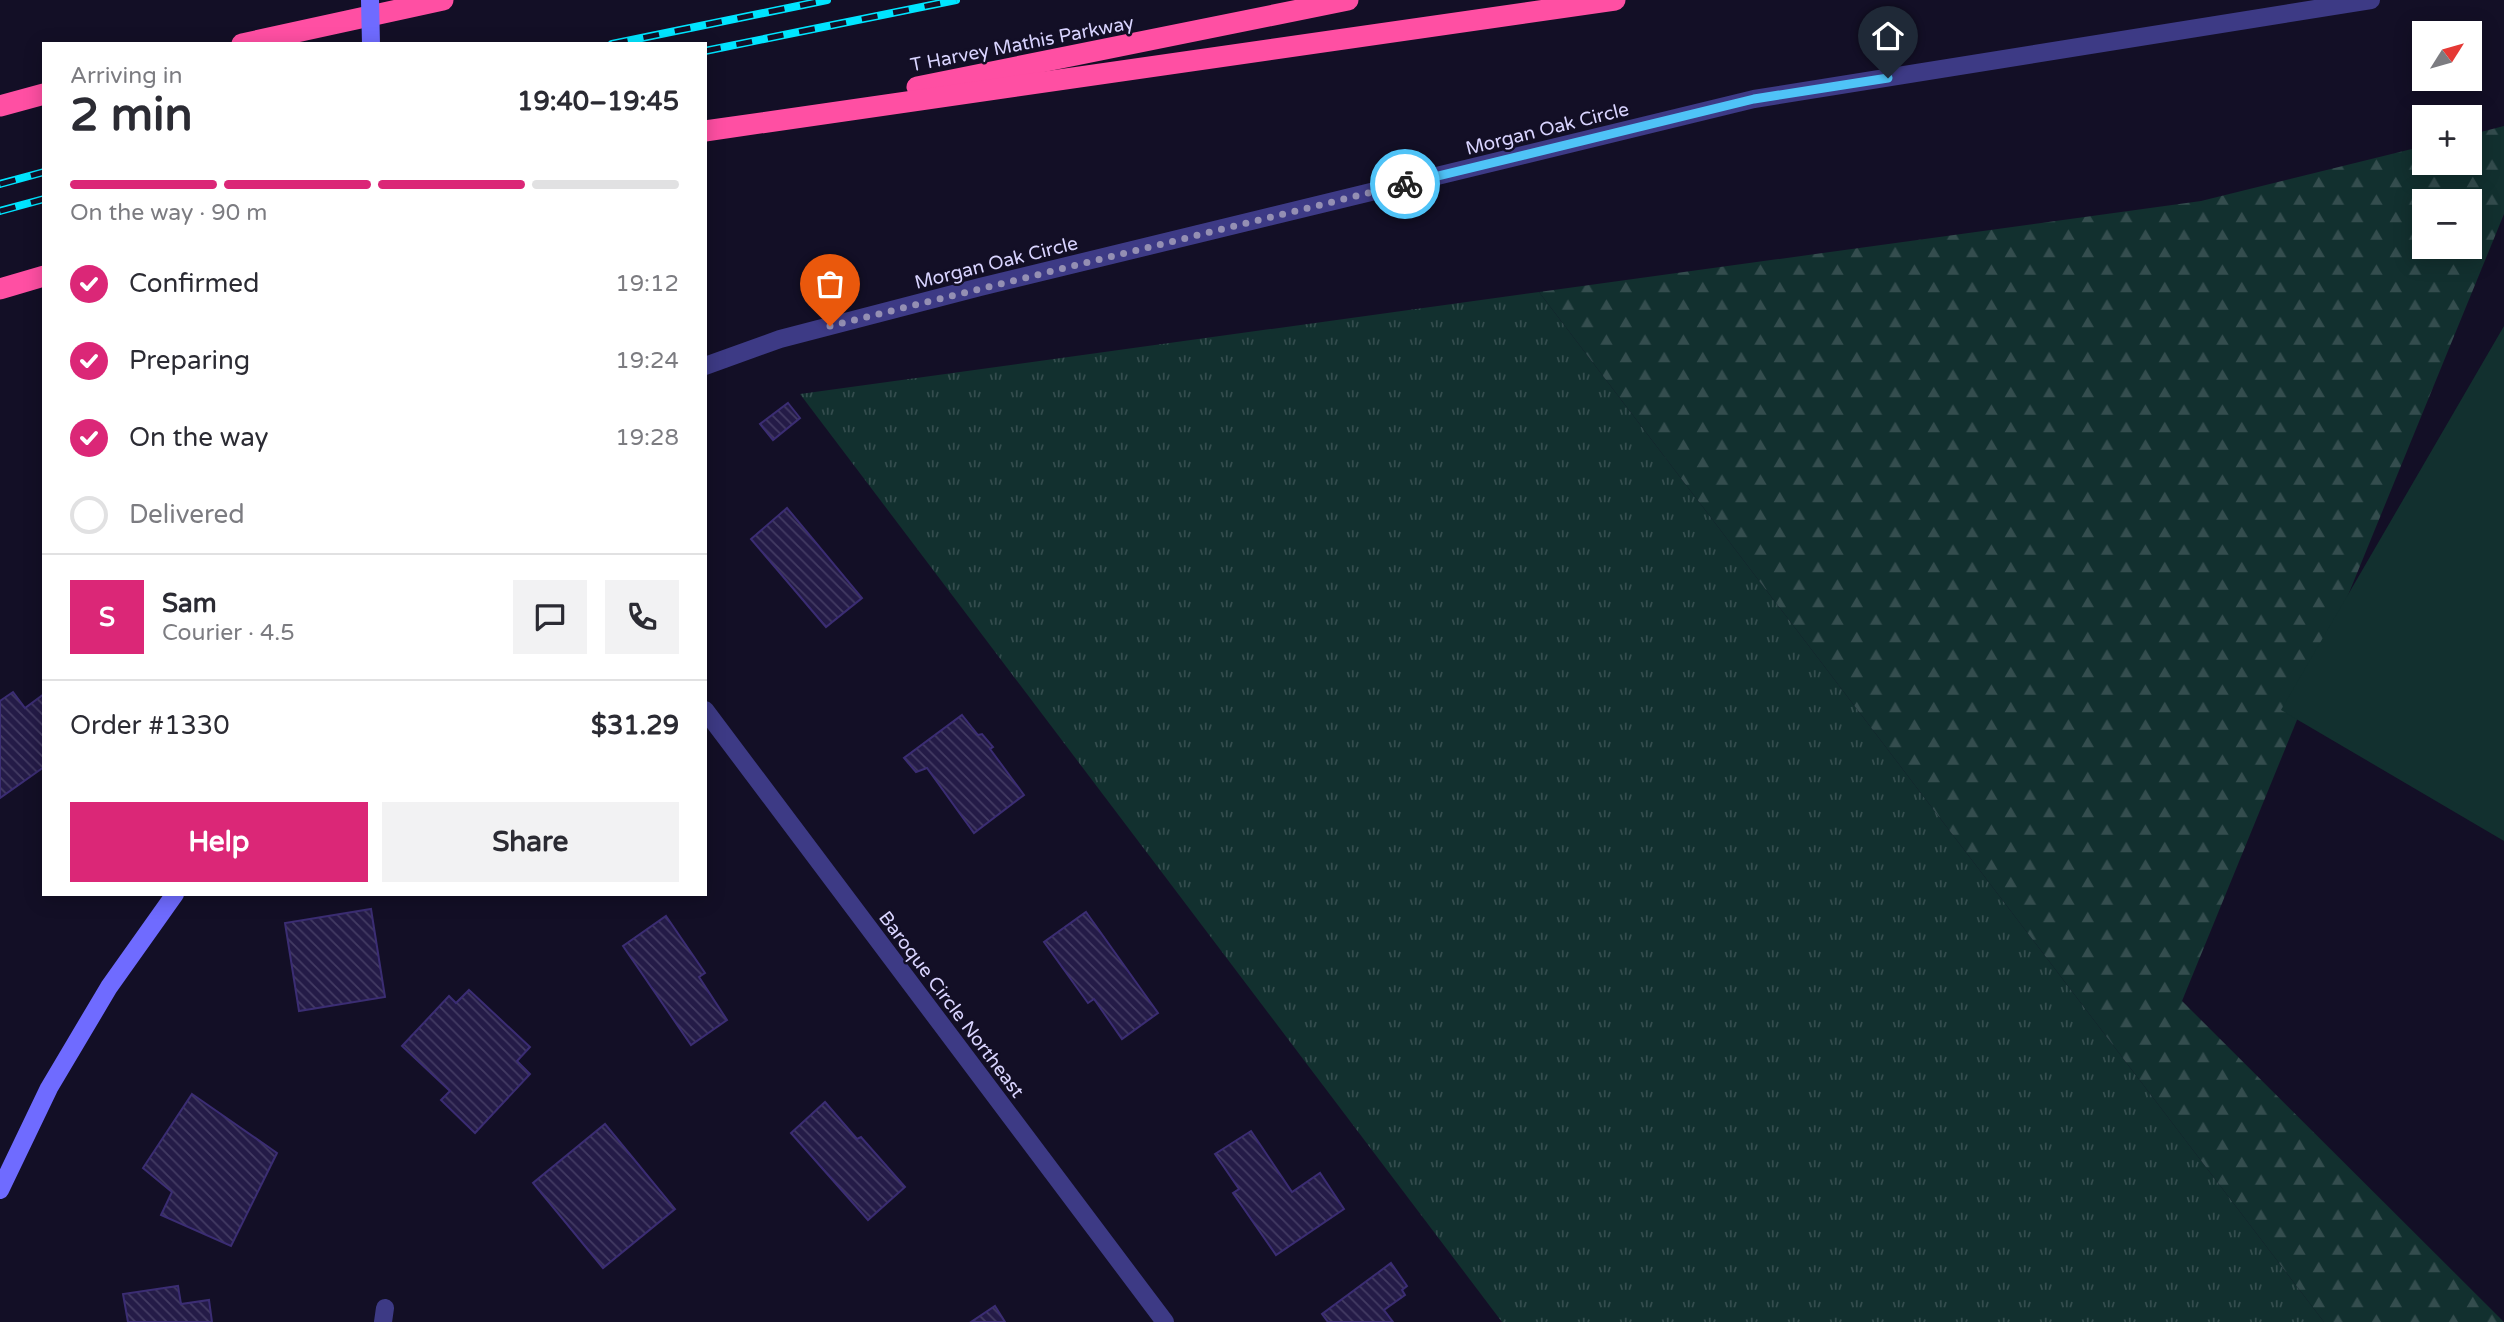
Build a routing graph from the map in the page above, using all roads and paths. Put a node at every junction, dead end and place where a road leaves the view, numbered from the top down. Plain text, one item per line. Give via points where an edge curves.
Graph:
1 (370, 0) edge
2 (443, 0) edge
3 (1348, 0) edge
4 (1615, 0) edge
5 (2371, 0) edge
6 (251, 42) edge
7 (371, 42) edge
8 (42, 95) edge
9 (0, 106) edge
10 (707, 131) edge
11 (707, 131) edge
12 (42, 277) edge
13 (0, 289) edge
14 (707, 365) edge
15 (707, 713) edge
16 (174, 896) edge
17 (0, 1190) edge
18 (1165, 1322) edge

1 - 7 street, bridge
2 - 6 highway
3 - 10 highway, T Harvey Mathis Parkway
4 - 11 highway
5 - 14 street, Morgan Oak Circle via 1754,99 980,287 780,339
8 - 9 highway
12 - 13 highway
15 - 18 street, Baroque Circle Northeast
16 - 17 street via 109,987 49,1088

